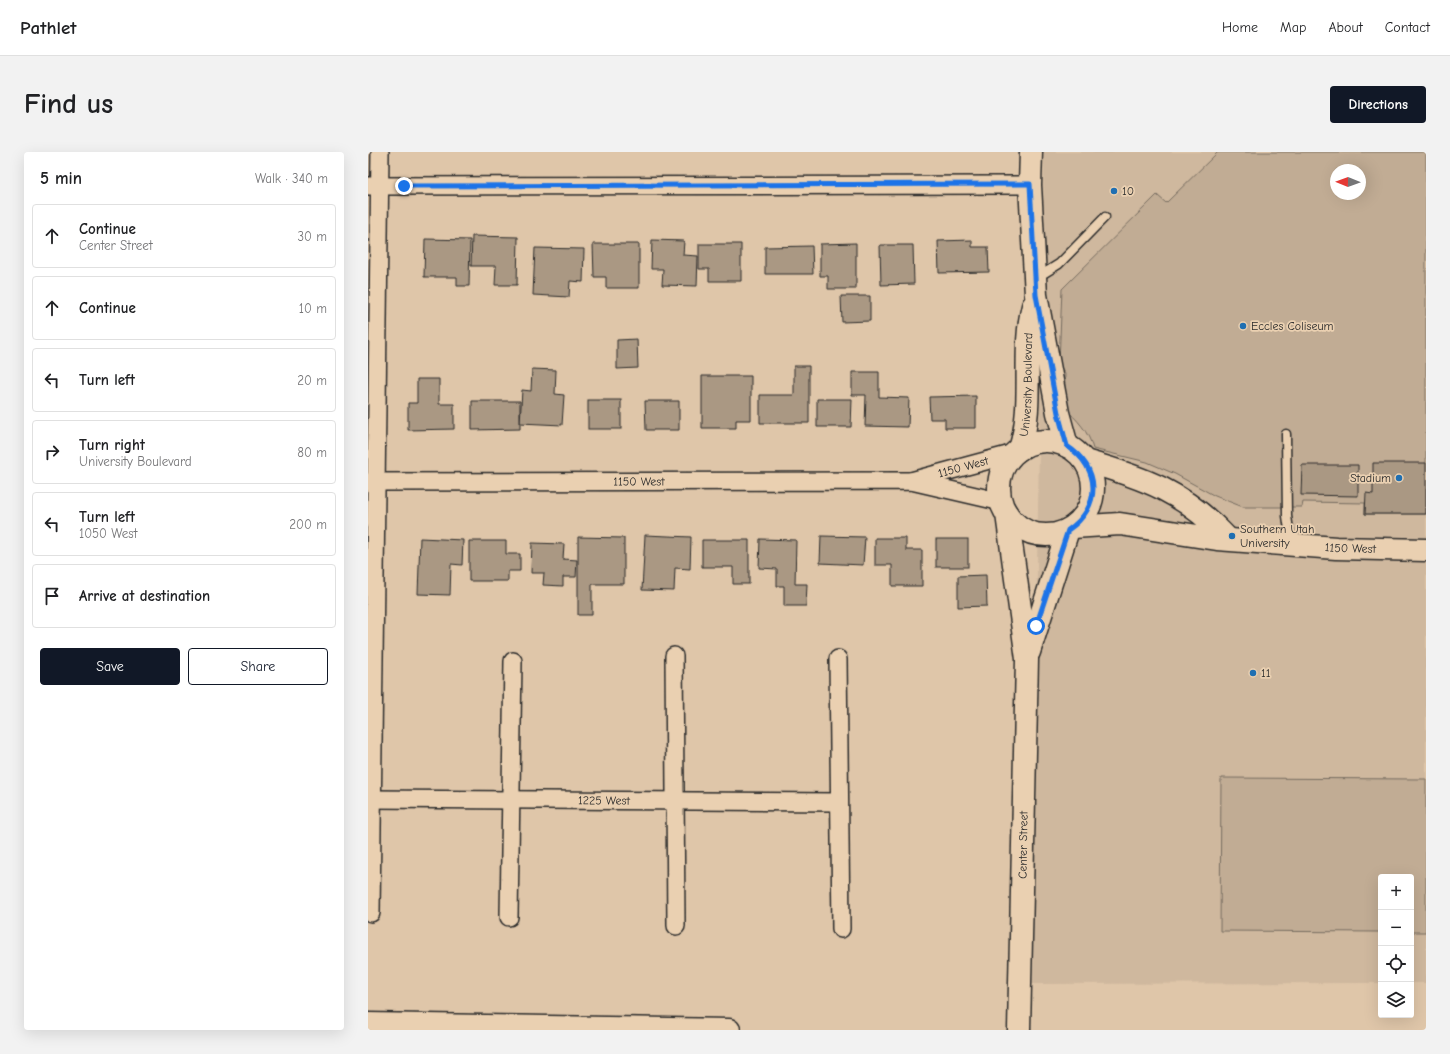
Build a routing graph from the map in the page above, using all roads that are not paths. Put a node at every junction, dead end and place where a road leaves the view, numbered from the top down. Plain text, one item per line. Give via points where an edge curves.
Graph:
1 (380, 152) edge
2 (1030, 152) edge
3 (1030, 184) junction
4 (374, 186) edge
5 (1106, 217) dead end
6 (1036, 287) junction
7 (1286, 434) dead end
8 (1067, 446) junction
9 (1017, 451) junction
10 (1085, 461) junction
11 (911, 481) junction
12 (371, 482) edge
13 (1004, 508) junction
14 (1070, 528) junction
15 (1228, 539) junction
16 (1291, 544) junction
17 (1426, 550) edge
18 (674, 656) dead end
19 (838, 659) dead end
20 (1027, 659) junction
21 (513, 661) dead end
22 (370, 799) edge
23 (511, 800) junction
24 (676, 801) junction
25 (839, 802) junction
26 (371, 913) dead end
27 (509, 917) dead end
28 (676, 926) dead end
29 (841, 929) dead end
30 (368, 1024) edge
31 (728, 1030) edge
32 (1019, 1030) edge

1 - 4 street
2 - 3 main road, University Boulevard
3 - 4 street
3 - 6 main road, University Boulevard
4 - 12 street
5 - 6 lane
6 - 8 main road, University Boulevard via 1058,413
6 - 9 main road, University Boulevard via 1028,339 1027,419
7 - 16 lane via 1287,516
8 - 9 main road via 1043,441
8 - 10 main road
9 - 11 street, 1150 West
9 - 13 main road via 1006,464 1001,476 1000,489
10 - 14 main road via 1090,472 1093,494 1085,515
10 - 15 main road via 1140,478 1169,491 1205,517
11 - 12 street, 1150 West
11 - 13 street, 1150 West
12 - 22 street
13 - 14 main road via 1024,529 1034,534 1057,534
13 - 20 main road, Center Street
14 - 15 main road, 1150 West via 1120,524
14 - 20 main road, Center Street
15 - 16 main road, 1150 West
16 - 17 main road, 1150 West
18 - 24 street
19 - 25 street
20 - 32 main road, Center Street
21 - 23 street
22 - 23 street, 1225 West
22 - 26 street
23 - 24 street, 1225 West
23 - 27 street
24 - 25 street, 1225 West
24 - 28 street
25 - 29 street
30 - 31 main road

